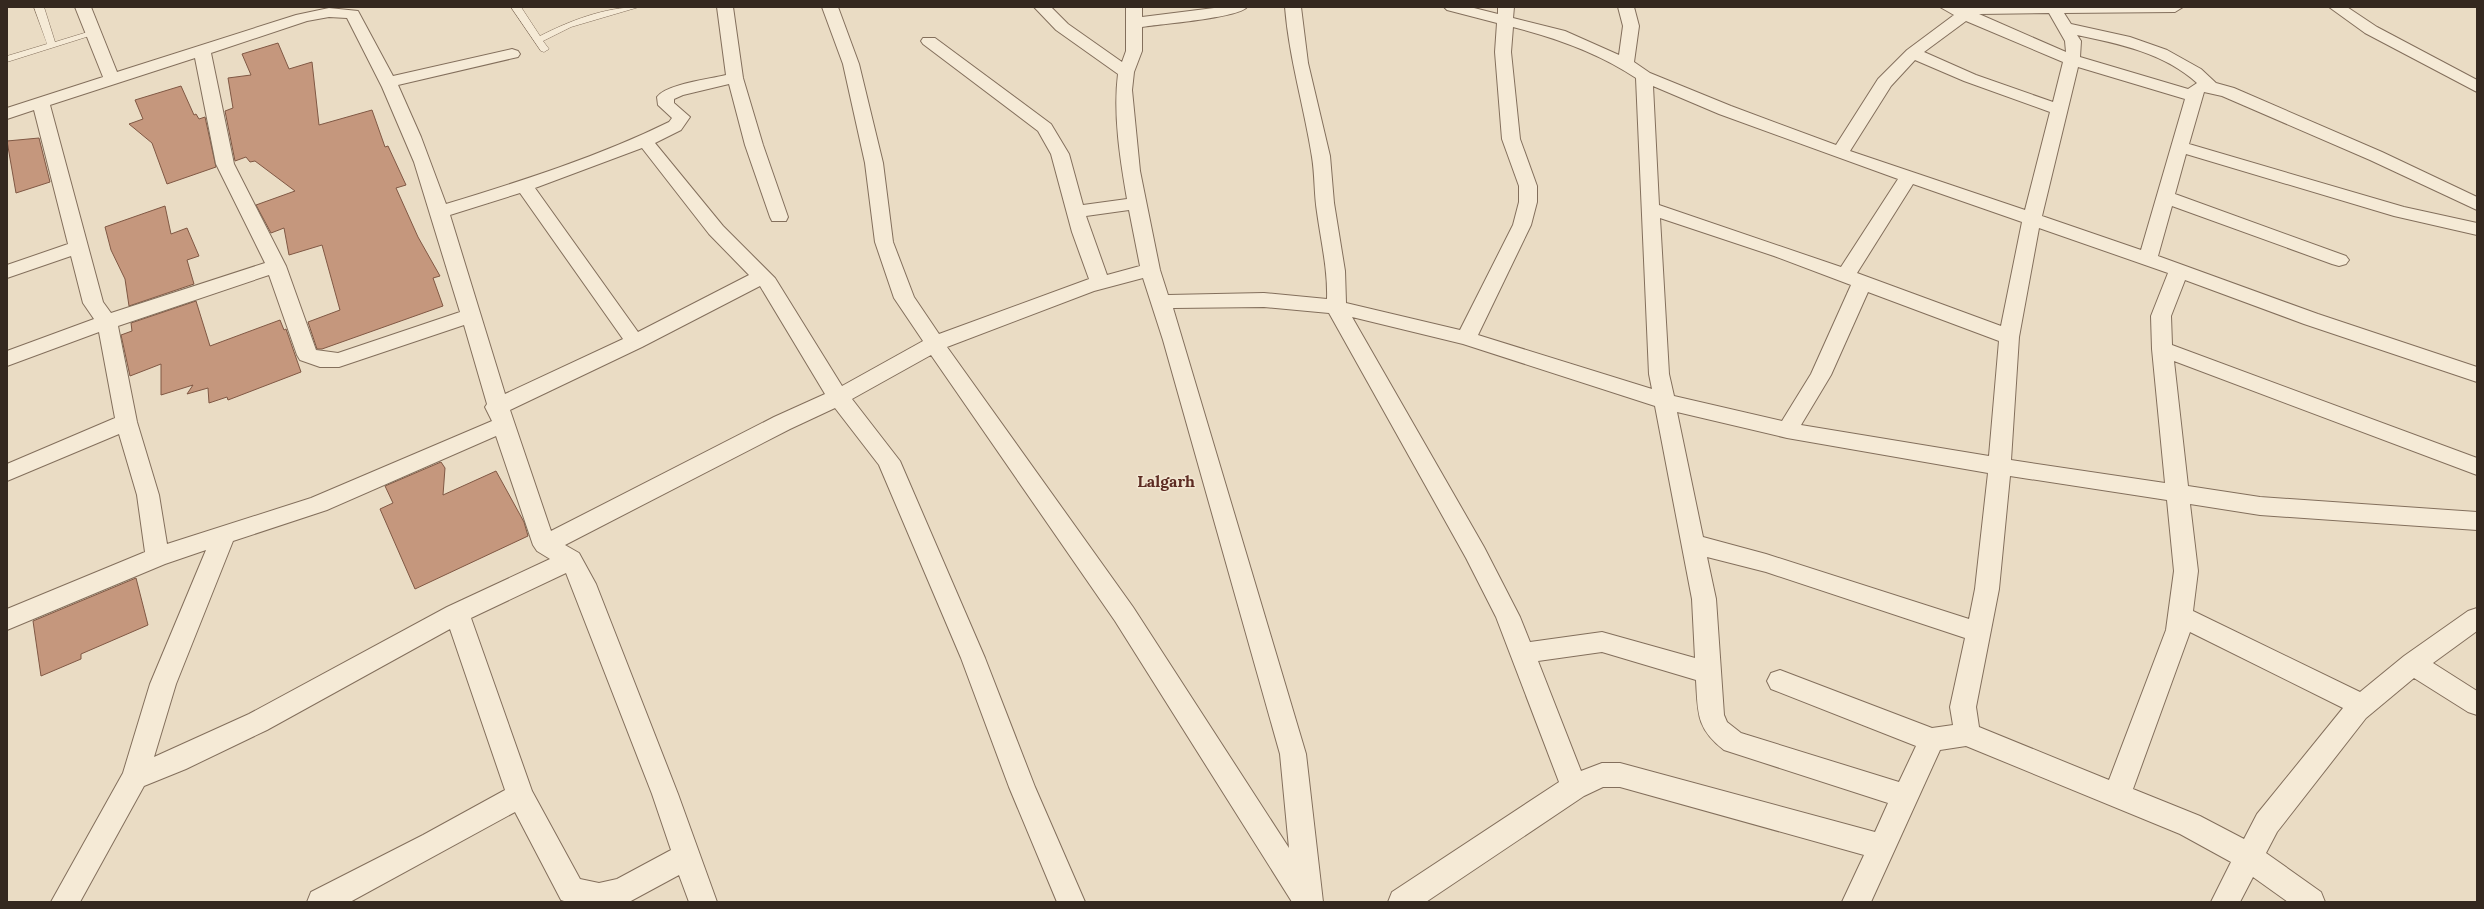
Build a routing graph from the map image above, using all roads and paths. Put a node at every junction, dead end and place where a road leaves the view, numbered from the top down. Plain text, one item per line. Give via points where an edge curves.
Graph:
1 (39, 7) edge
2 (83, 7) edge
3 (516, 7) edge
4 (634, 7) edge
5 (724, 7) edge
6 (830, 7) edge
7 (1042, 7) edge
8 (1239, 7) edge
9 (1293, 7) edge
10 (1452, 7) edge
11 (1626, 7) edge
12 (2175, 7) edge
13 (2337, 7) edge
14 (2054, 9) junction
15 (1955, 11) edge
16 (1506, 13) edge
17 (1134, 15) edge
18 (2066, 28) junction
19 (94, 33) junction
20 (538, 40) junction
21 (929, 41) dead end
22 (52, 46) junction
23 (544, 49) dead end
24 (202, 50) junction
25 (1913, 53) junction
26 (512, 54) dead end
27 (7, 59) edge
28 (2072, 60) junction
29 (1626, 64) junction
30 (1126, 72) junction
31 (1644, 76) junction
32 (735, 78) junction
33 (112, 79) junction
34 (389, 82) junction
35 (2210, 86) junction
36 (2477, 87) edge
37 (2194, 96) junction
38 (41, 103) junction
39 (2060, 110) junction
40 (7, 114) edge
41 (645, 141) junction
42 (2181, 147) junction
43 (1840, 153) junction
44 (1909, 176) junction
45 (524, 186) junction
46 (2165, 198) junction
47 (1137, 203) junction
48 (2477, 204) edge
49 (1651, 209) junction
50 (440, 212) junction
51 (1075, 212) junction
52 (779, 217) dead end
53 (2032, 218) junction
54 (2477, 229) edge
55 (78, 248) junction
56 (2148, 259) junction
57 (2339, 260) dead end
58 (276, 266) junction
59 (1150, 270) junction
60 (2179, 271) junction
61 (7, 272) edge
62 (762, 277) junction
63 (1855, 278) junction
64 (1100, 283) junction
65 (1161, 302) junction
66 (1336, 306) junction
67 (470, 316) junction
68 (107, 322) junction
69 (2009, 336) junction
70 (1466, 338) junction
71 (635, 342) junction
72 (934, 344) junction
73 (2162, 349) junction
74 (7, 359) edge
75 (2477, 375) edge
76 (838, 397) junction
77 (1664, 401) junction
78 (499, 416) junction
79 (126, 422) junction
80 (1787, 430) junction
81 (2000, 466) junction
82 (2477, 467) edge
83 (7, 472) edge
84 (2178, 494) junction
85 (2477, 521) edge
86 (225, 533) junction
87 (1694, 544) junction
88 (545, 545) junction
89 (157, 557) junction
90 (571, 560) junction
91 (457, 614) junction
92 (2180, 616) junction
93 (2477, 618) edge
94 (7, 620) edge
95 (1978, 632) junction
96 (1523, 653) junction
97 (2413, 664) junction
98 (1709, 673) junction
99 (1780, 681) dead end
100 (2477, 704) edge
101 (2363, 706) junction
102 (1968, 734) junction
103 (1932, 740) junction
104 (135, 777) junction
105 (1574, 787) junction
106 (2117, 795) junction
107 (520, 796) junction
108 (1904, 796) junction
109 (1881, 847) junction
110 (686, 857) junction
111 (2249, 857) junction
112 (65, 902) edge
113 (321, 902) edge
114 (703, 902) edge
115 (1071, 902) edge
116 (1308, 902) edge
117 (1402, 902) edge
118 (1856, 902) edge
119 (2225, 902) edge
120 (2311, 902) edge

1 - 22 lane
2 - 19 street
3 - 20 lane
4 - 20 lane via 568,24
5 - 32 street
6 - 72 street via 851,64 863,112 874,163 884,242 904,298
7 - 30 street via 1062,27
8 - 17 street via 1227,11
9 - 66 street via 1302,75 1321,158 1325,208 1335,267
10 - 16 street
11 - 29 street via 1631,26
12 - 14 street
13 - 36 street via 2371,30
14 - 15 street
14 - 18 street
15 - 25 street
15 - 28 street
16 - 29 street
16 - 70 street via 1503,52 1511,139 1528,186 1528,202 1522,225
17 - 30 street via 1134,51
18 - 28 street via 2073,41
18 - 35 street via 2154,49 2185,64
19 - 22 lane
19 - 33 street
20 - 23 lane
21 - 51 street via 1045,128 1060,154
22 - 27 lane
24 - 33 street
24 - 34 street via 319,15 341,11 353,14
24 - 58 street via 225,164
25 - 39 street via 1970,78
25 - 43 street via 1884,83
26 - 34 street
28 - 37 street
28 - 39 street
29 - 31 street
30 - 47 street via 1124,90 1130,171
31 - 43 street via 1725,110
31 - 49 street
32 - 41 street via 678,91 665,97 666,104 680,117 675,126
32 - 52 street via 754,145
33 - 38 street
34 - 50 street
35 - 37 street via 2196,89
35 - 48 street via 2376,156
37 - 42 street
38 - 40 street
38 - 55 street
39 - 53 street
41 - 45 street
41 - 62 street via 716,230
42 - 46 street
42 - 54 street via 2401,212
43 - 44 street
44 - 53 street
44 - 63 street
45 - 50 street
45 - 71 street
46 - 56 street
46 - 57 street
47 - 51 street
47 - 59 street
49 - 63 street
49 - 77 street via 1659,374
50 - 67 street
51 - 64 street
53 - 56 street
53 - 69 street
55 - 61 street
55 - 68 street via 93,303
56 - 60 street
58 - 67 street via 307,355 320,360 339,360
58 - 68 street
59 - 64 street
59 - 65 street
60 - 73 street via 2161,316
60 - 75 street
62 - 71 street
62 - 76 street
63 - 69 street
63 - 80 street via 1820,375
64 - 72 street
65 - 66 street via 1264,300
65 - 116 street via 1293,754
66 - 70 street
66 - 96 street via 1476,554
67 - 78 street
68 - 74 street
68 - 79 street
69 - 81 street
70 - 77 street
71 - 78 street
72 - 76 street
72 - 116 street via 1124,614
73 - 82 street
73 - 84 street
76 - 88 street via 782,423
76 - 115 street via 889,461 973,658 1022,787
77 - 80 street
77 - 87 street
78 - 86 street via 319,504
78 - 88 street
79 - 83 street
79 - 89 street via 148,495
80 - 81 street via 1905,452
81 - 84 street via 2099,484
81 - 95 street via 1987,589
84 - 85 street via 2260,506
84 - 92 street via 2186,571
86 - 89 street
86 - 104 street via 163,684
87 - 95 street via 1766,563
87 - 98 street via 1704,599
88 - 90 street
89 - 94 street
90 - 91 street
90 - 110 street via 584,584
91 - 104 street via 248,727 174,762
91 - 107 street
92 - 101 street
92 - 106 street via 2178,630
93 - 97 street
95 - 102 street via 1963,707
96 - 98 street via 1602,642
96 - 105 street
97 - 100 street
97 - 101 street
98 - 108 street via 1711,716 1718,730 1732,742
99 - 103 street
101 - 111 street via 2267,823
102 - 103 street
102 - 106 street
103 - 108 street
104 - 112 street
105 - 109 street via 1602,775 1620,775
105 - 117 street
106 - 111 street via 2190,825
107 - 110 street via 571,890 598,897 622,891
107 - 113 street
108 - 109 street
109 - 118 street
110 - 114 street
111 - 119 street
111 - 120 street

